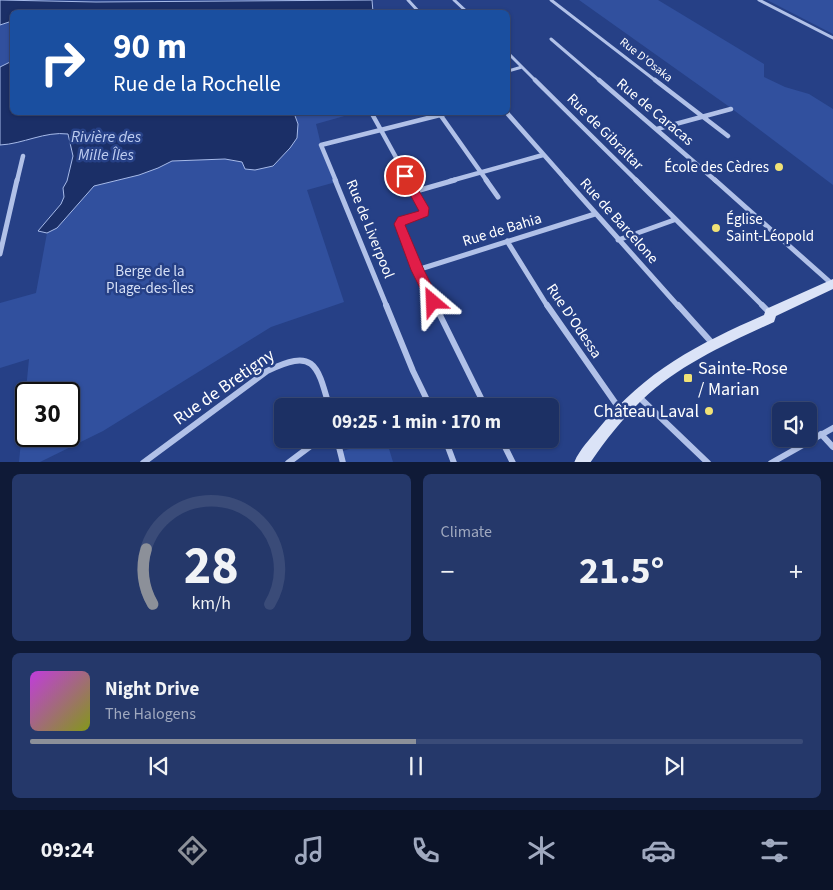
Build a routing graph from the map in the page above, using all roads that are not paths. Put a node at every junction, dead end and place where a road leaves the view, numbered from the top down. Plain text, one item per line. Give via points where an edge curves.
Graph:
1 (408, 0) edge
2 (454, 0) edge
3 (551, 0) edge
4 (760, 0) edge
5 (417, 10) edge
6 (465, 10) edge
7 (833, 38) edge
8 (550, 40) dead end
9 (510, 55) edge
10 (522, 67) junction
11 (510, 70) edge
12 (731, 109) dead end
13 (372, 115) edge
14 (436, 115) edge
15 (441, 115) edge
16 (509, 115) edge
17 (703, 117) junction
18 (657, 129) junction
19 (380, 130) junction
20 (728, 136) dead end
21 (543, 155) junction
22 (23, 156) dead end
23 (481, 172) junction
24 (413, 192) junction
25 (498, 197) dead end
26 (595, 214) junction
27 (674, 220) junction
28 (618, 240) junction
29 (507, 241) junction
30 (0, 254) edge
31 (418, 270) junction
32 (833, 284) edge
33 (770, 313) junction
34 (714, 345) junction
35 (638, 396) junction
36 (327, 398) edge
37 (426, 398) edge
38 (481, 398) edge
39 (622, 413) junction
40 (833, 428) edge
41 (821, 434) junction
42 (833, 447) edge
43 (307, 448) edge
44 (339, 448) edge
45 (448, 448) edge
46 (506, 448) edge
47 (143, 462) edge
48 (288, 462) edge
49 (343, 462) edge
50 (454, 462) edge
51 (513, 462) edge
52 (581, 462) edge
53 (708, 462) edge
54 (771, 462) edge

1 - 5 street
2 - 6 street
3 - 17 street, Rue D'Osaka
4 - 7 street
8 - 18 street, Rue de Caracas
9 - 10 street, Rue de Gibraltar
10 - 11 street
10 - 27 street, Rue de Gibraltar
12 - 17 street
13 - 19 street
14 - 19 street
15 - 23 street
16 - 21 street, Rue de Barcelone
17 - 18 street
17 - 20 street, Rue D'Osaka
18 - 32 street, Rue de Caracas
19 - 24 street
19 - 37 street, Rue de Liverpool via 321,144
21 - 23 street
21 - 26 street, Rue de Barcelone
22 - 30 street
23 - 24 street
23 - 25 street
24 - 31 street via 424,213 399,224
26 - 28 street, Rue de Barcelone
26 - 29 street, Rue de Bahia
27 - 28 street
27 - 33 street, Rue de Gibraltar
28 - 34 street, Rue de Barcelone
29 - 31 street, Rue de Bahia
29 - 39 street, Rue D'Odessa via 543,300
31 - 38 street
32 - 33 street
33 - 34 street via 770,318
34 - 35 street via 682,362
35 - 39 street
35 - 53 street
36 - 47 street, Rue de Bretigny via 320,374 311,362 304,358 286,361 267,371
39 - 52 street
40 - 41 street
41 - 42 street
41 - 54 street
43 - 48 street
44 - 49 street
45 - 50 street
46 - 51 street

